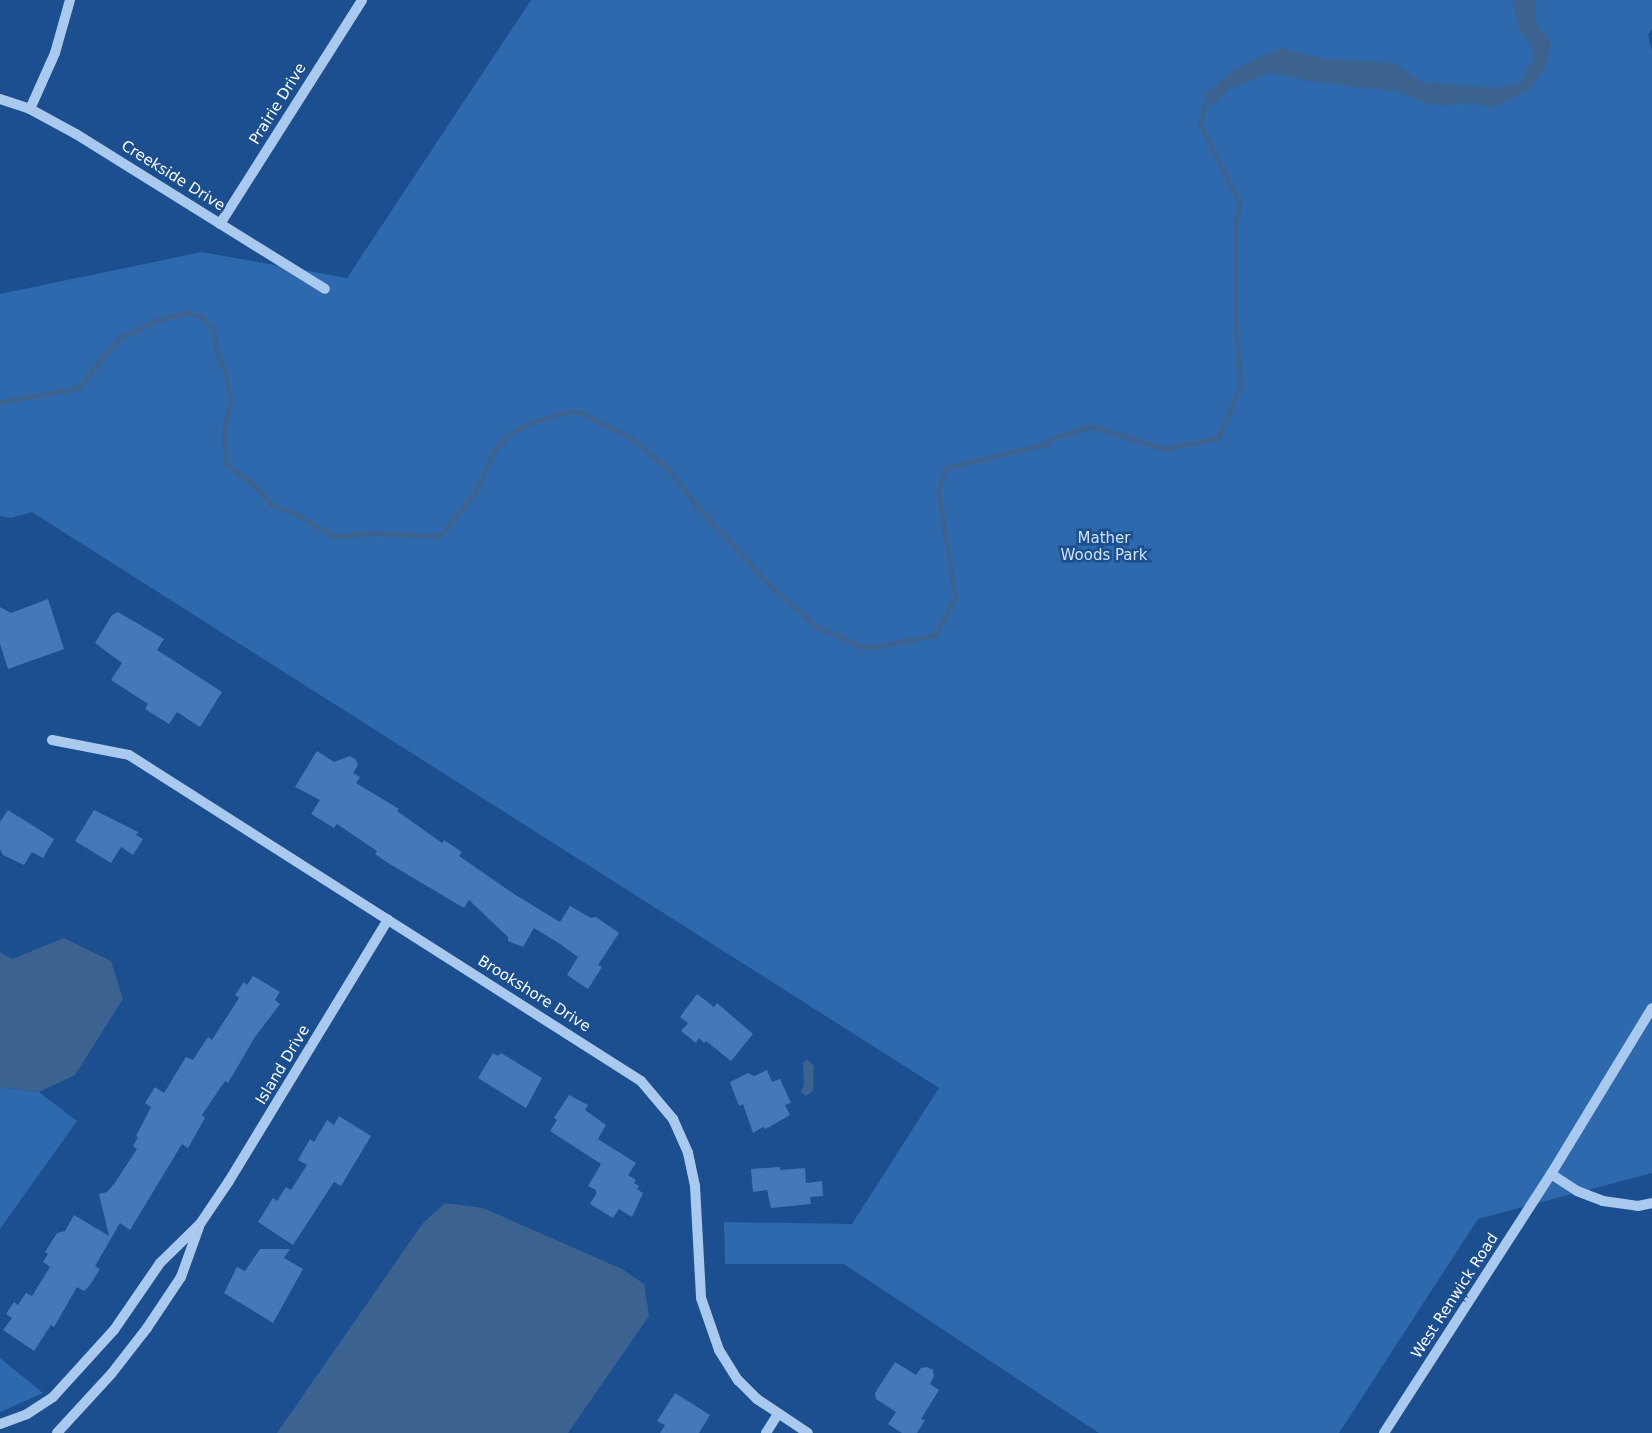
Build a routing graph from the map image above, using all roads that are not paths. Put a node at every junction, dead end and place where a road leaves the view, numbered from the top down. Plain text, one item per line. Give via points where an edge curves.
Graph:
1 (70, 0) edge
2 (362, 0) edge
3 (0, 99) edge
4 (30, 109) junction
5 (220, 224) junction
6 (324, 289) dead end
7 (52, 740) dead end
8 (388, 920) junction
9 (1652, 1008) edge
10 (1551, 1174) junction
11 (1652, 1203) edge
12 (200, 1224) junction
13 (778, 1414) junction
14 (0, 1424) edge
15 (57, 1433) edge
16 (766, 1433) edge
17 (808, 1433) edge
18 (1384, 1433) edge

1 - 4 street via 55,53
2 - 5 street, Prairie Drive
3 - 4 street, Creekside Drive
4 - 5 street, Creekside Drive
5 - 6 street, Creekside Drive
7 - 8 street, Brookshore Drive via 129,754
8 - 12 street, Island Drive
8 - 13 street, Brookshore Drive via 628,1071 663,1105 680,1134 692,1168 701,1298 711,1332 738,1380
9 - 10 street, West Renwick Road
10 - 11 street via 1577,1191 1603,1201 1638,1206
10 - 18 street, West Renwick Road
12 - 14 street, Island Drive via 160,1263 114,1330 53,1397 27,1414
12 - 15 street, Island Drive via 181,1277 147,1328
13 - 16 street
13 - 17 street, Brookshore Drive

